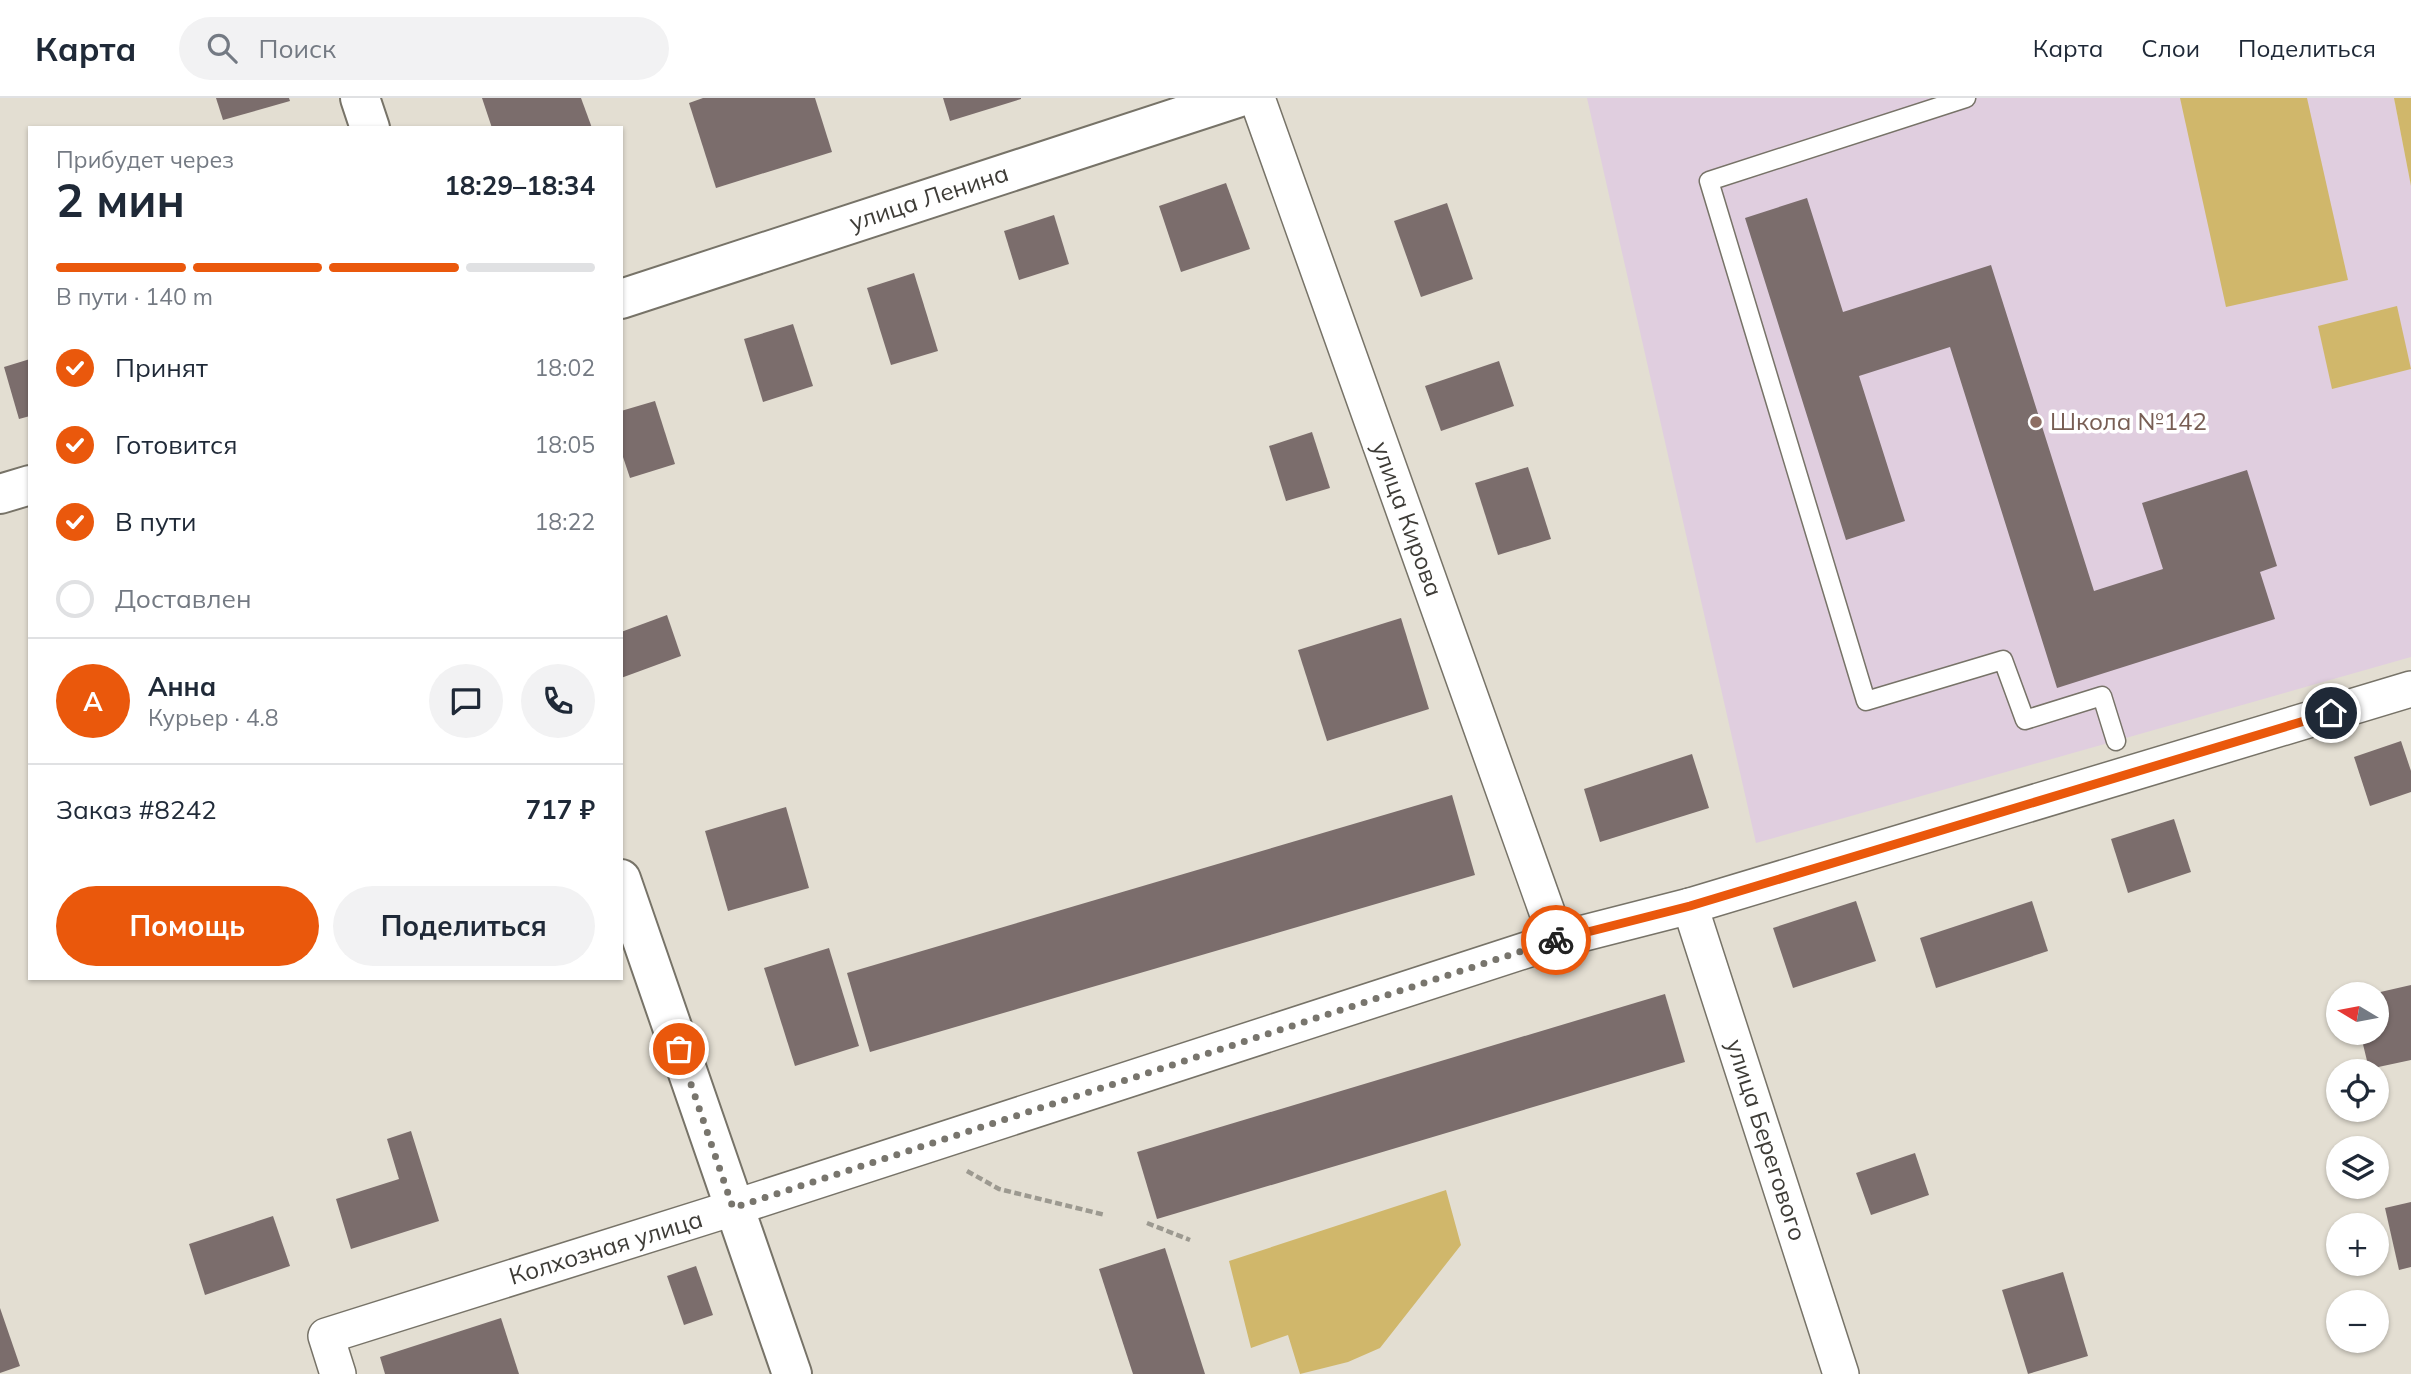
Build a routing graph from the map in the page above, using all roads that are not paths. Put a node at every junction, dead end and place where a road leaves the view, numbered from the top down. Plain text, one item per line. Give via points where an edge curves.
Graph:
1 (360, 98) edge
2 (1237, 98) edge
3 (1257, 98) edge
4 (1966, 98) edge
5 (369, 126) edge
6 (623, 298) edge
7 (28, 486) edge
8 (0, 494) edge
9 (2411, 689) edge
10 (2116, 741) dead end
11 (623, 885) edge
12 (1690, 906) junction
13 (1557, 940) junction
14 (733, 1208) junction
15 (338, 1374) edge
16 (792, 1374) edge
17 (1842, 1374) edge

1 - 5 street
2 - 6 street, улица Ленина
3 - 13 street, улица Кирова
4 - 10 lane via 1709,181 1866,702 2003,660 2025,720 2102,696
7 - 8 street
9 - 12 street, Колхозная улица
11 - 14 street
12 - 13 street, Колхозная улица
12 - 17 street, улица Берегового
13 - 14 street, Колхозная улица via 1104,1102 923,1146
14 - 15 street, Колхозная улица via 326,1336
14 - 16 street

